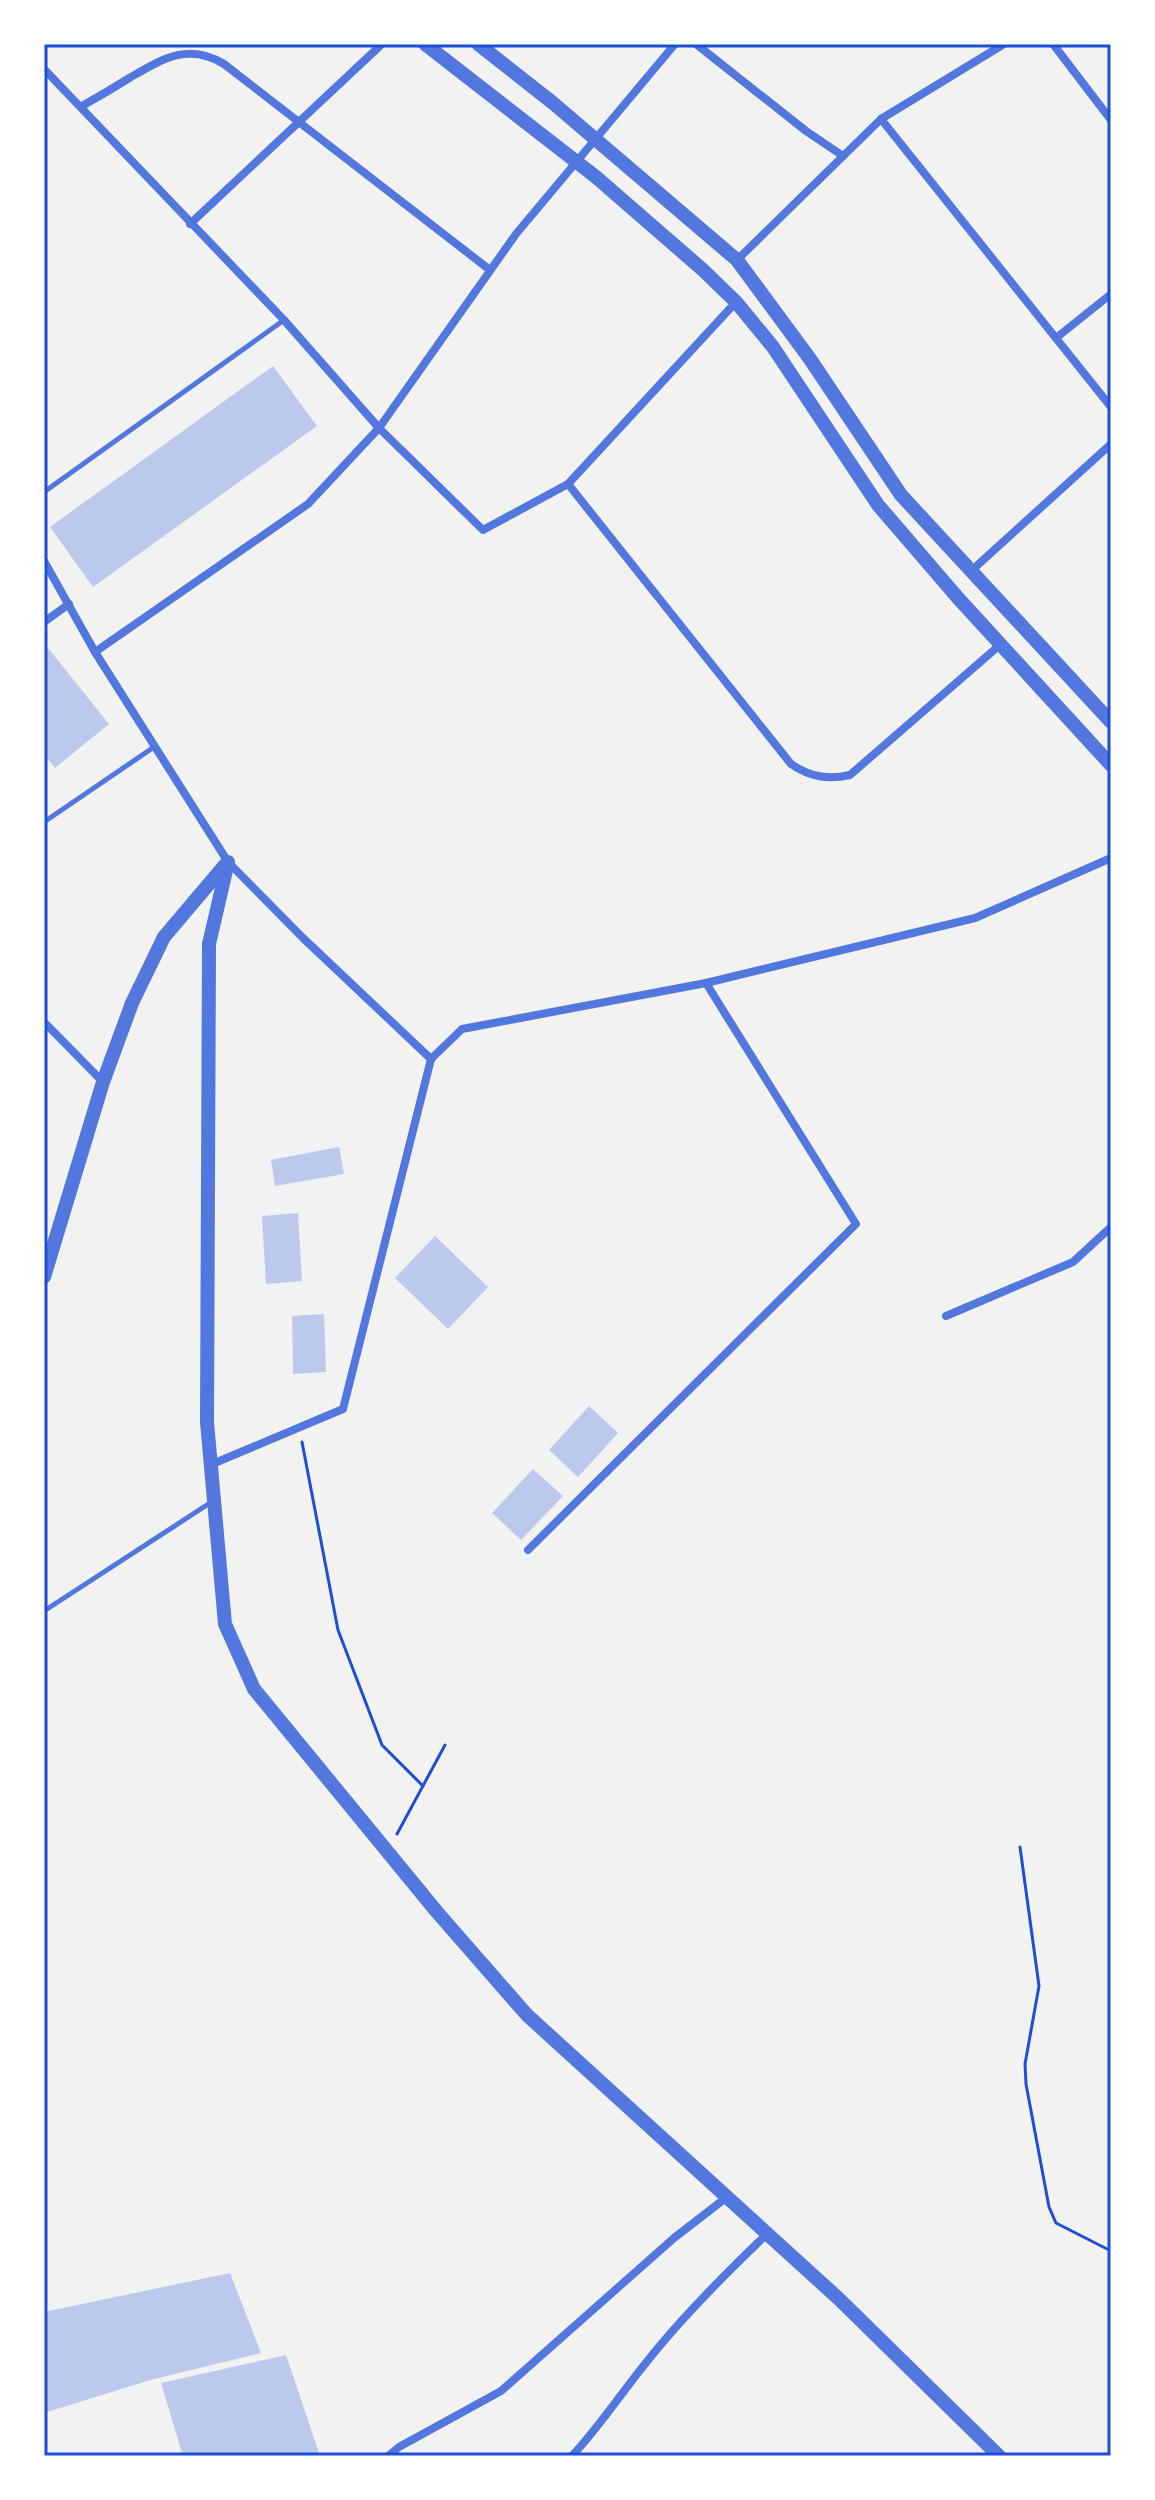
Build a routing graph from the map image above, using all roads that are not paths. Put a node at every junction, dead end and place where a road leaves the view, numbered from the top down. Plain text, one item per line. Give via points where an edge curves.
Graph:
1 (382, 44) edge
2 (425, 44) edge
3 (478, 44) edge
4 (675, 44) edge
5 (696, 44) edge
6 (1004, 44) edge
7 (1053, 44) edge
8 (44, 69) edge
9 (82, 106) junction
10 (881, 119) junction
11 (1111, 120) edge
12 (298, 122) junction
13 (596, 140) junction
14 (843, 156) junction
15 (576, 163) junction
16 (190, 224) junction
17 (737, 260) junction
18 (490, 270) junction
19 (1111, 294) edge
20 (736, 302) junction
21 (284, 320) junction
22 (1056, 338) junction
23 (1111, 407) edge
24 (379, 428) junction
25 (1111, 444) edge
26 (568, 484) junction
27 (44, 492) edge
28 (44, 561) edge
29 (971, 571) junction
30 (69, 604) junction
31 (44, 622) edge
32 (1001, 644) junction
33 (95, 652) junction
34 (1111, 722) edge
35 (154, 747) junction
36 (1111, 765) edge
37 (44, 822) edge
38 (1111, 858) edge
39 (228, 862) junction
40 (706, 983) junction
41 (44, 1022) edge
42 (431, 1059) junction
43 (103, 1082) junction
44 (1111, 1227) edge
45 (44, 1277) edge
46 (946, 1316) dead end
47 (210, 1465) junction
48 (214, 1500) junction
49 (528, 1550) dead end
50 (44, 1611) edge
51 (727, 2197) junction
52 (767, 2234) junction
53 (388, 2456) edge
54 (572, 2456) edge
55 (999, 2456) edge

1 - 12 street
2 - 15 street
3 - 13 street
4 - 13 street
5 - 14 street
6 - 10 street
7 - 11 street
8 - 9 street
9 - 12 street via 163,59 185,52 224,64
9 - 16 street
10 - 14 street
10 - 22 street
12 - 16 street
12 - 18 street
13 - 15 street
13 - 17 street
14 - 17 street
15 - 18 street
15 - 20 street
16 - 21 street
17 - 29 street via 901,495
18 - 24 street
19 - 22 street
20 - 26 street
20 - 32 street via 773,347 878,505
21 - 24 street
21 - 27 lane
22 - 23 street
24 - 26 street via 483,530
24 - 33 street via 308,504
25 - 29 street
26 - 32 street via 791,764 811,776 850,775
28 - 30 street
29 - 34 street
30 - 31 street
30 - 33 street
32 - 36 street
33 - 35 street
35 - 37 lane
35 - 39 street
38 - 40 street via 975,918
39 - 42 street
39 - 43 street via 164,937
39 - 47 street via 209,944
40 - 42 street via 462,1029
40 - 49 street via 856,1224
41 - 43 street
42 - 47 street via 343,1409
43 - 45 street
44 - 46 street via 1073,1262
47 - 48 street
48 - 50 lane
48 - 51 street via 225,1624 254,1689 527,2015
51 - 52 street
51 - 53 street via 501,2391
52 - 54 street via 646,2363
52 - 55 street

